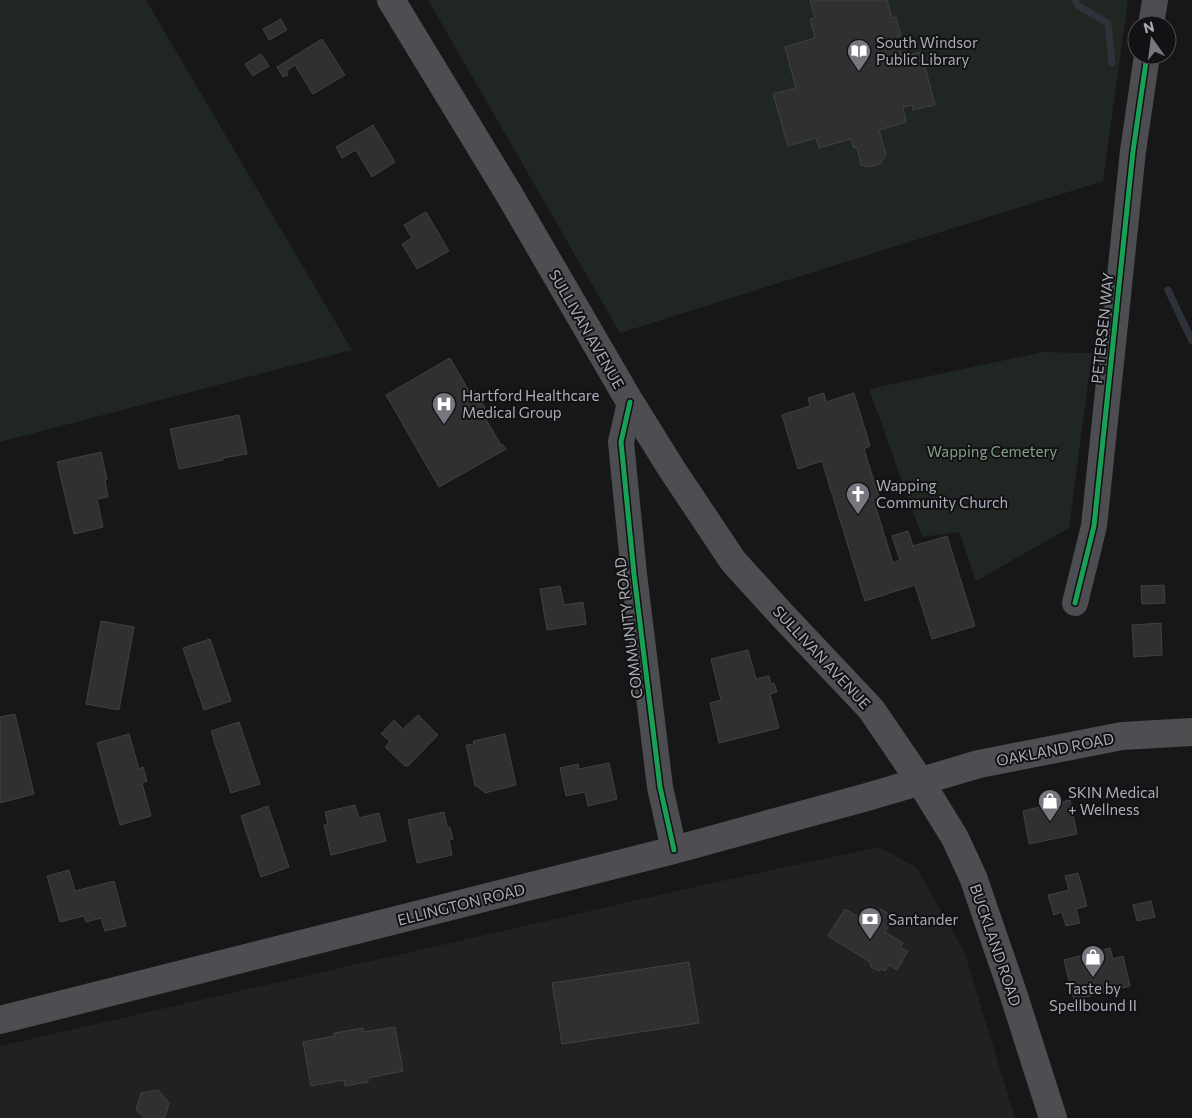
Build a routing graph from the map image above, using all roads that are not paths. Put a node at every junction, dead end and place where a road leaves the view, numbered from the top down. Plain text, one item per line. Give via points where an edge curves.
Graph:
1 (391, 0) edge
2 (1155, 0) edge
3 (1153, 15) edge
4 (1146, 65) edge
5 (630, 402) junction
6 (1075, 603) dead end
7 (1192, 732) edge
8 (920, 780) junction
9 (674, 850) junction
10 (0, 1020) edge
11 (1053, 1118) edge

1 - 5 main road, SULLIVAN AVENUE
2 - 3 street
4 - 6 street, PETERSEN WAY via 1133,151 1094,526
5 - 8 main road, SULLIVAN AVENUE via 733,561 870,709
5 - 9 street, COMMUNITY ROAD via 620,442 660,787
7 - 8 main road, OAKLAND ROAD via 1122,736 979,764
8 - 9 main road, ELLINGTON ROAD
8 - 11 main road, BUCKLAND ROAD via 955,838 973,877
9 - 10 main road, ELLINGTON ROAD

